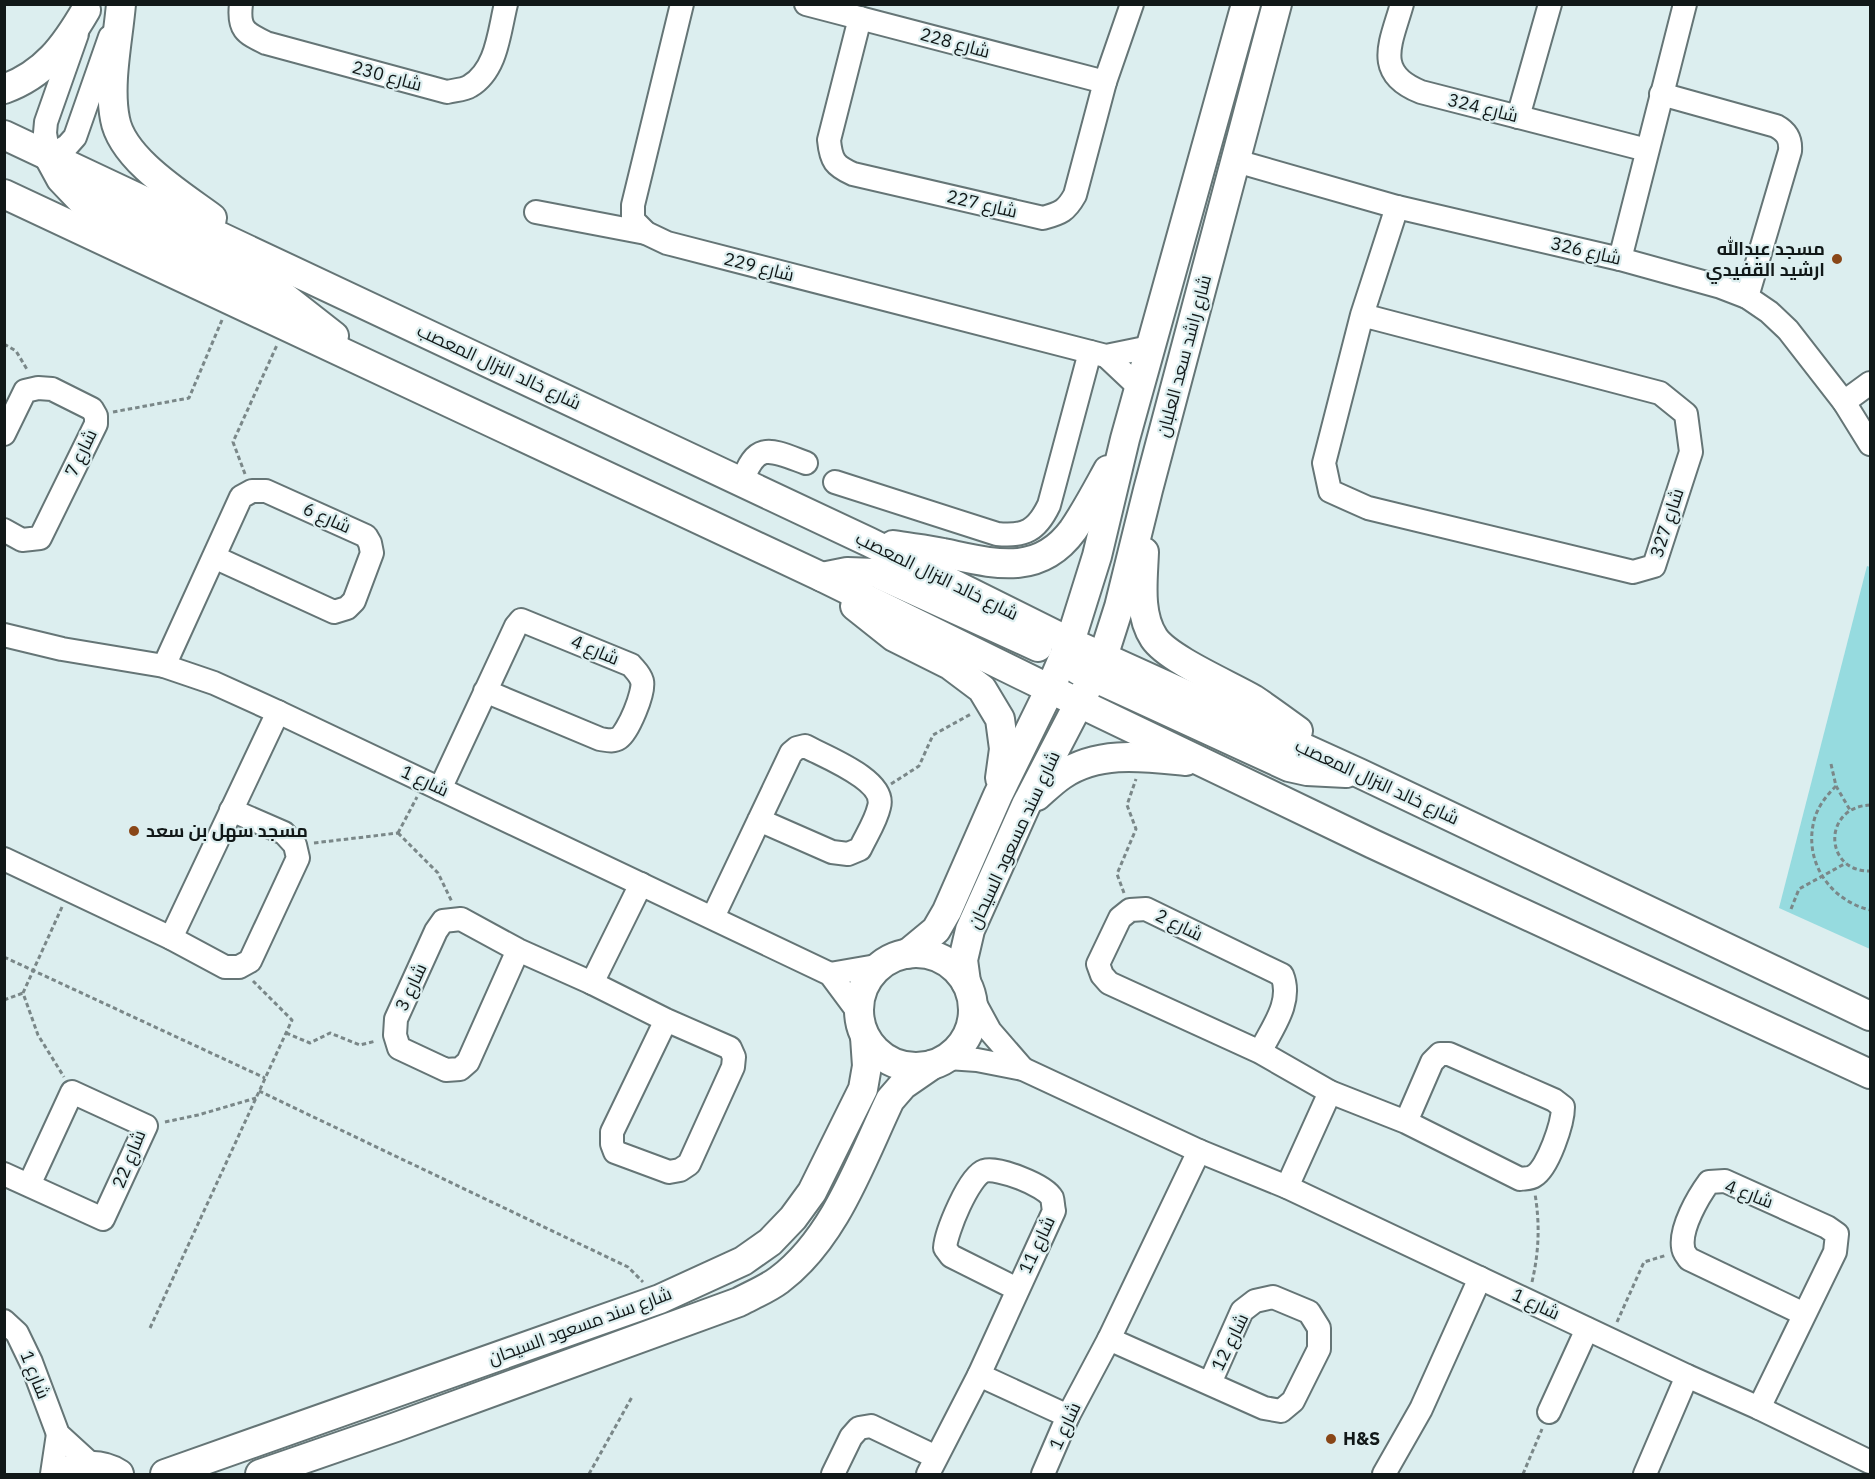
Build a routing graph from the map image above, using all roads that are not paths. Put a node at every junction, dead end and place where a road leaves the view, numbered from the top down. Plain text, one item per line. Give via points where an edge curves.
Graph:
1 (121, 4) edge
2 (241, 4) edge
3 (506, 4) edge
4 (682, 4) edge
5 (806, 4) edge
6 (1132, 4) edge
7 (1277, 4) edge
8 (1402, 4) edge
9 (1550, 4) edge
10 (1685, 4) edge
11 (1244, 5) edge
12 (87, 7) edge
13 (860, 18) junction
14 (1105, 82) junction
15 (4, 89) edge
16 (1661, 94) junction
17 (1518, 117) junction
18 (4, 135) edge
19 (1647, 150) junction
20 (4, 156) edge
21 (49, 157) junction
22 (1236, 161) junction
23 (4, 194) edge
24 (1397, 207) junction
25 (536, 212) dead end
26 (646, 232) junction
27 (262, 255) junction
28 (1620, 259) junction
29 (1747, 297) junction
30 (1362, 315) junction
31 (1150, 347) junction
32 (1098, 354) junction
33 (363, 361) junction
34 (1870, 383) edge
35 (1140, 388) junction
36 (1844, 402) junction
37 (4, 434) edge
38 (1125, 439) junction
39 (1870, 444) edge
40 (806, 463) dead end
41 (835, 482) dead end
42 (742, 483) junction
43 (1148, 490) junction
44 (4, 530) edge
45 (869, 542) junction
46 (214, 557) junction
47 (822, 577) junction
48 (4, 635) edge
49 (1067, 650) junction
50 (164, 666) junction
51 (1099, 667) junction
52 (1050, 689) junction
53 (485, 691) junction
54 (1081, 703) junction
55 (278, 712) junction
56 (1204, 762) junction
57 (1359, 773) junction
58 (433, 785) junction
59 (998, 795) junction
60 (1026, 805) junction
61 (231, 810) junction
62 (759, 820) junction
63 (4, 859) edge
64 (640, 884) junction
65 (713, 917) junction
66 (171, 938) junction
67 (518, 950) junction
68 (894, 959) junction
69 (830, 974) junction
70 (592, 983) junction
71 (969, 990) junction
72 (1870, 1016) edge
73 (666, 1020) junction
74 (862, 1025) junction
75 (1260, 1052) junction
76 (940, 1062) junction
77 (1023, 1069) junction
78 (1870, 1074) edge
79 (1330, 1092) junction
80 (1406, 1122) junction
81 (1199, 1151) junction
82 (4, 1174) edge
83 (29, 1185) junction
84 (1287, 1187) junction
85 (1480, 1278) junction
86 (1017, 1289) junction
87 (1804, 1314) junction
88 (4, 1321) edge
89 (1587, 1329) junction
90 (1109, 1340) junction
91 (979, 1375) junction
92 (1687, 1376) junction
93 (1210, 1383) junction
94 (1759, 1408) junction
95 (1549, 1412) road end
96 (1068, 1416) junction
97 (58, 1434) junction
98 (1870, 1462) edge
99 (932, 1466) edge
100 (116, 1472) edge
101 (52, 1474) edge
102 (61, 1474) edge
103 (165, 1474) edge
104 (260, 1474) edge
105 (833, 1474) edge
106 (1043, 1474) edge
107 (1384, 1474) edge
108 (1644, 1474) edge

1 - 21 street via 75,136
1 - 27 main road via 113,89 115,120 129,149 155,176
2 - 3 street, شارع 230 via 239,19 248,35 266,43 447,92 468,87 483,76 491,62
4 - 26 street via 633,205 633,220
5 - 13 street, شارع 228
6 - 14 street, شارع 227
7 - 22 main road, شارع راشد سعد العلبان
8 - 17 street, شارع 324 via 1389,51 1394,75 1421,92
9 - 17 street
10 - 16 street
11 - 31 main road, شارع راشد سعد العلبان
12 - 15 main road via 51,61 22,82
12 - 21 street via 46,122
13 - 14 street, شارع 228
13 - 14 street, شارع 227 via 829,141 831,156 839,168 854,174 1043,218 1059,213 1075,195
16 - 19 street
16 - 29 street via 1776,126 1788,136 1790,151
17 - 19 street, شارع 324
18 - 21 main road, شارع خالد النزال المعصب
19 - 28 street
20 - 21 main road
21 - 27 main road, شارع خالد النزال المعصب
21 - 33 main road via 61,179 81,200 283,296
22 - 24 street, شارع 326
22 - 43 main road, شارع راشد سعد العلبان
23 - 33 main road
24 - 28 street, شارع 326
24 - 30 street, شارع 327
25 - 26 street, شارع 229
26 - 32 street, شارع 229 via 667,243
27 - 42 main road, شارع خالد النزال المعصب
28 - 29 street, شارع 326
29 - 36 street, شارع 326 via 1788,330
30 - 30 street, شارع 327 via 1324,463 1330,492 1368,508 1633,572 1654,566 1691,452 1686,414 1660,393
31 - 32 street, شارع 229
31 - 35 main road, شارع راشد سعد العلبان
32 - 35 street, شارع 229
32 - 41 street via 1049,505 1042,520 1029,531 1014,536 997,534
33 - 47 main road
34 - 36 street
35 - 38 main road, شارع راشد سعد العلبان
36 - 39 street, شارع 326
37 - 44 street, شارع 7 via 25,391 38,387 52,389 92,409 96,416 96,424 40,538 22,540
38 - 45 main road via 1072,531 1055,548 1033,561 1006,565
38 - 49 main road, شارع راشد سعد العلبان via 1097,556
40 - 42 street via 767,451 751,461
42 - 45 main road, شارع خالد النزال المعصب
43 - 51 main road, شارع راشد سعد العلبان via 1119,607
43 - 57 main road via 1144,616 1155,639 1168,652 1253,699
45 - 49 main road, شارع خالد النزال المعصب
46 - 46 street, شارع 6 via 241,497 252,491 266,491 366,536 372,553 354,601 334,612
46 - 50 street
47 - 49 main road via 847,572 876,573
47 - 52 main road
47 - 59 main road via 894,637 950,664 982,689 1000,719 1004,749
48 - 50 street, شارع 1
49 - 51 main road, شارع خالد النزال المعصب
49 - 52 main road, شارع راشد سعد العلبان
50 - 55 street, شارع 1
51 - 52 main road via 1066,673
51 - 54 main road, شارع راشد سعد العلبان
51 - 57 main road, شارع خالد النزال المعصب
52 - 54 main road
52 - 59 main road, شارع سند مسعود السيحان
53 - 53 street, شارع 4 via 521,620 631,665 643,683 637,708 622,737 613,741
53 - 58 street, شارع 4
54 - 56 main road
54 - 60 main road, شارع سند مسعود السيحان
55 - 58 street, شارع 1
55 - 61 street
56 - 60 main road via 1107,758 1062,775
56 - 78 main road
57 - 72 main road, شارع خالد النزال المعصب
58 - 64 street, شارع 1
59 - 68 main road, شارع سند مسعود السيحان via 936,930
60 - 71 main road, شارع سند مسعود السيحان via 970,930 963,960
61 - 66 street
61 - 66 street via 284,833 295,845 298,858 250,962 225,967
62 - 62 street via 791,753 805,746 869,780 878,792 880,805 860,849 848,854 832,852
62 - 65 street
63 - 66 street
64 - 65 street, شارع 1
64 - 70 street
65 - 69 street, شارع 1
67 - 67 street, شارع 3 via 461,919 443,921 396,1019 399,1047 446,1070 460,1069 468,1062
67 - 70 street
68 - 69 street
68 - 71 main road via 925,954 941,959 955,968
68 - 74 main road via 869,978 861,995
69 - 74 street, شارع 1
70 - 73 street
71 - 76 main road via 974,1015 970,1032 961,1047
71 - 77 street, شارع 1 via 990,1031
73 - 73 street via 730,1048 734,1058 689,1164 669,1172 615,1152 612,1144 612,1132
74 - 76 main road via 877,1053 894,1063 913,1068
74 - 103 main road, شارع سند مسعود السيحان via 867,1066 863,1089 812,1192 770,1242 743,1261 660,1299
75 - 75 street, شارع 2 via 1109,983 1098,964 1120,918 1130,910 1146,909 1282,975 1285,1002
75 - 79 street, شارع 2
76 - 77 street, شارع 1 via 978,1060
76 - 104 main road, شارع سند مسعود السيحان via 903,1085 890,1100 837,1212 812,1250 779,1280 739,1302
77 - 81 street, شارع 1
79 - 80 street, شارع 2
79 - 84 street
80 - 80 street, شارع 2 via 1432,1062 1440,1054 1449,1054 1563,1107 1563,1119 1544,1167 1533,1177 1520,1179
81 - 84 street, شارع 1
81 - 90 street, شارع 1
82 - 83 street, شارع 22
83 - 83 street, شارع 22 via 72,1092 146,1126 103,1219
84 - 85 street, شارع 1
85 - 89 street, شارع 1
85 - 107 street via 1421,1409
86 - 86 street, شارع 11 via 951,1256 945,1248 946,1236 975,1177 985,1171 1001,1171 1042,1187 1052,1198 1054,1211
86 - 91 street, شارع 11
87 - 87 street, شارع 4 via 1689,1259 1683,1249 1683,1232 1709,1182 1725,1181 1837,1234 1835,1252
87 - 94 street, شارع 4
88 - 97 street, شارع 1 via 16,1333 32,1362
89 - 92 street, شارع 1
89 - 95 street
90 - 93 street, شارع 12
90 - 96 street, شارع 1
91 - 96 street
91 - 99 street, شارع 11
92 - 94 street, شارع 1
92 - 108 street
93 - 93 street, شارع 12 via 1264,1408 1281,1411 1293,1401 1319,1349 1319,1328 1309,1312 1273,1298 1255,1301 1242,1311
94 - 98 street, شارع 1
96 - 106 street, شارع 1
97 - 100 street, شارع 1
97 - 101 street, شارع 1
99 - 105 street, شارع 11 via 872,1426 859,1428 851,1437
100 - 102 main road via 77,1467

